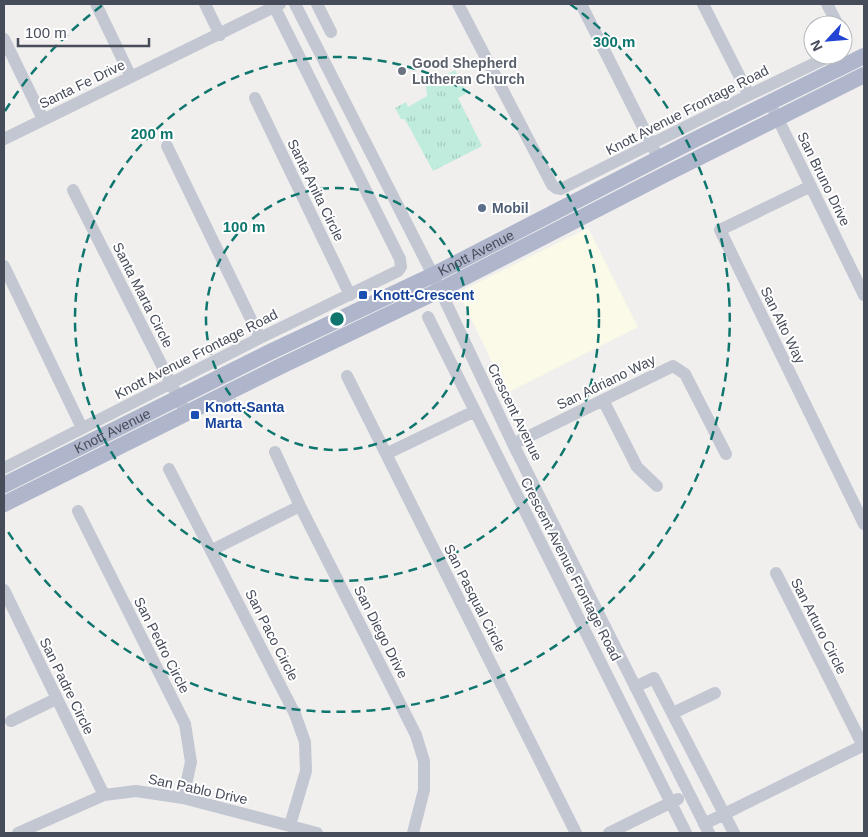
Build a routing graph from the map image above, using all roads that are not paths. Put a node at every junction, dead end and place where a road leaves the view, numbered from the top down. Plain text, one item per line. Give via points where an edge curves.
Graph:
1 (96, 4) edge
2 (205, 4) edge
3 (295, 4) edge
4 (317, 4) edge
5 (458, 4) edge
6 (581, 4) edge
7 (703, 4) edge
8 (276, 5) edge
9 (331, 32) dead end
10 (220, 34) junction
11 (4, 39) edge
12 (864, 56) edge
13 (810, 65) edge
14 (864, 75) edge
15 (131, 76) junction
16 (748, 94) junction
17 (255, 98) dead end
18 (770, 103) junction
19 (778, 118) junction
20 (43, 119) junction
21 (4, 139) edge
22 (167, 146) dead end
23 (655, 152) junction
24 (666, 174) junction
25 (811, 186) junction
26 (73, 190) dead end
27 (568, 205) junction
28 (576, 220) junction
29 (4, 266) edge
30 (432, 275) junction
31 (440, 290) junction
32 (350, 295) junction
33 (864, 295) edge
34 (428, 318) dead end
35 (260, 338) junction
36 (347, 376) dead end
37 (170, 384) junction
38 (603, 400) junction
39 (182, 405) junction
40 (475, 411) junction
41 (82, 428) junction
42 (513, 444) junction
43 (275, 452) dead end
44 (386, 454) junction
45 (726, 454) dead end
46 (4, 468) edge
47 (169, 468) dead end
48 (4, 485) edge
49 (657, 486) dead end
50 (4, 504) edge
51 (300, 506) junction
52 (78, 511) dead end
53 (864, 524) edge
54 (212, 550) junction
55 (776, 573) dead end
56 (5, 596) edge
57 (635, 687) junction
58 (715, 693) dead end
59 (56, 699) junction
60 (673, 713) junction
61 (11, 721) dead end
62 (864, 746) edge
63 (688, 794) junction
64 (104, 795) junction
65 (182, 798) junction
66 (671, 803) junction
67 (724, 813) junction
68 (290, 825) junction
69 (706, 828) edge
70 (18, 833) edge
71 (317, 833) edge
72 (413, 833) edge
73 (576, 833) edge
74 (609, 833) edge
75 (686, 833) edge
76 (734, 833) edge

1 - 15 street
2 - 10 street
3 - 30 street, Crescent Avenue
4 - 9 street
5 - 23 street, Knott Avenue Frontage Road via 552,185 561,189
6 - 23 street
7 - 16 street
8 - 10 street, Santa Fe Drive
8 - 32 street, Knott Avenue Frontage Road via 400,259 398,271
10 - 15 street, Santa Fe Drive
11 - 20 street
12 - 18 main road, Knott Avenue
13 - 16 street, Knott Avenue Frontage Road
14 - 19 main road, Knott Avenue
15 - 20 street, Santa Fe Drive
16 - 23 street, Knott Avenue Frontage Road
17 - 32 street, Santa Anita Circle
18 - 19 street, San Bruno Drive
18 - 23 main road, Knott Avenue
19 - 24 main road, Knott Avenue
19 - 25 street, San Bruno Drive
20 - 21 street, Santa Fe Drive
22 - 35 street
23 - 24 street
23 - 27 main road, Knott Avenue
24 - 28 main road, Knott Avenue
25 - 33 street, San Bruno Drive
25 - 53 street, San Alto Way via 720,230
26 - 37 street, Santa Marta Circle
27 - 28 main road
27 - 30 main road, Knott Avenue
28 - 31 main road, Knott Avenue
29 - 41 street
30 - 31 street, Crescent Avenue
30 - 39 main road, Knott Avenue via 268,354
31 - 39 main road, Knott Avenue
31 - 42 street, Crescent Avenue
32 - 35 street, Knott Avenue Frontage Road
34 - 40 street, Crescent Avenue Frontage Road
35 - 37 street, Knott Avenue Frontage Road
36 - 44 street, San Pasqual Circle
37 - 39 street, Santa Marta Circle
37 - 41 street, Knott Avenue Frontage Road
38 - 42 street, San Adriano Way
38 - 45 street, San Adriano Way via 674,366 685,374
38 - 49 street via 637,467
39 - 48 main road, Knott Avenue
39 - 50 main road, Knott Avenue
40 - 44 street
40 - 66 street, Crescent Avenue Frontage Road
41 - 46 street, Knott Avenue Frontage Road
42 - 57 street, Crescent Avenue
43 - 51 street, San Diego Drive
44 - 73 street, San Pasqual Circle
47 - 54 street, San Paco Circle
51 - 54 street
51 - 72 street, San Diego Drive via 416,735 424,761 424,790
52 - 65 street, San Pedro Circle via 185,724 191,762
54 - 68 street, San Paco Circle via 295,714 305,742 306,771
55 - 62 street, San Arturo Circle
56 - 59 street, San Padre Circle
57 - 60 street via 654,678
57 - 63 street, Crescent Avenue
58 - 60 street
59 - 61 street
59 - 64 street, San Padre Circle
60 - 67 street
62 - 67 street
63 - 66 street
63 - 69 street, Crescent Avenue
64 - 65 street, San Pablo Drive via 136,791
64 - 70 street, San Pablo Drive
65 - 68 street, San Pablo Drive
66 - 74 street
66 - 75 street, Crescent Avenue Frontage Road
67 - 69 street
67 - 76 street
68 - 71 street, San Pablo Drive

